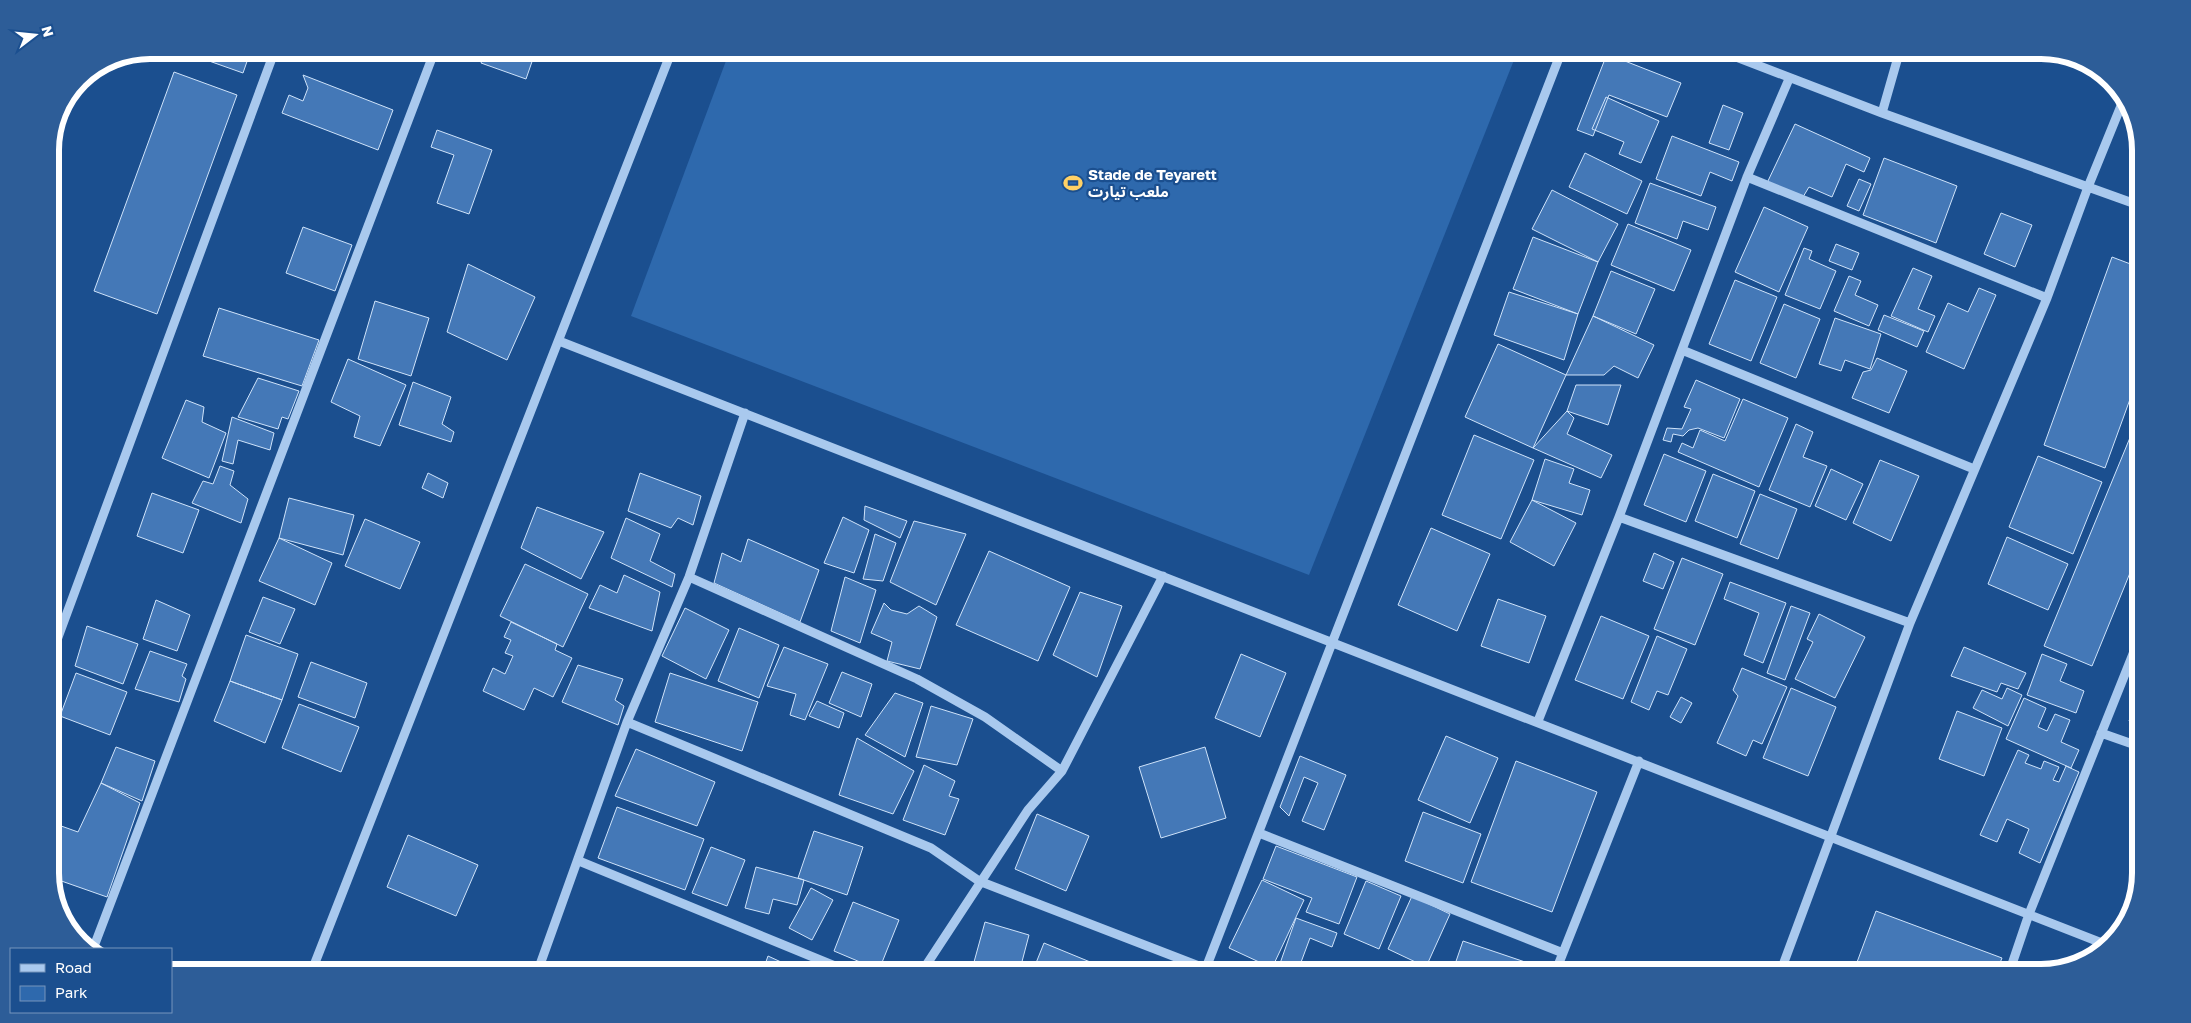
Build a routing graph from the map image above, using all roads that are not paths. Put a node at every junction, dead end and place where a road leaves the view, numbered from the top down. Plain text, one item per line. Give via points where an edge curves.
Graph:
1 (272, 59) edge
2 (431, 59) edge
3 (669, 59) edge
4 (1559, 59) edge
5 (1740, 59) edge
6 (1897, 59) edge
7 (1789, 79) junction
8 (2121, 106) edge
9 (1882, 114) junction
10 (1747, 177) junction
11 (2088, 186) junction
12 (2132, 203) edge
13 (2047, 298) junction
14 (559, 341) junction
15 (1682, 350) junction
16 (745, 413) junction
17 (1974, 469) junction
18 (1619, 517) junction
19 (1163, 576) junction
20 (689, 577) junction
21 (1910, 623) junction
22 (59, 635) edge
23 (1334, 642) junction
24 (2132, 656) edge
25 (1538, 721) junction
26 (627, 722) junction
27 (2101, 733) junction
28 (2132, 745) edge
29 (1640, 761) junction
30 (1062, 771) junction
31 (1259, 833) junction
32 (1832, 836) junction
33 (579, 860) junction
34 (980, 881) junction
35 (2029, 914) junction
36 (2100, 943) edge
37 (94, 946) edge
38 (1563, 953) junction
39 (315, 964) edge
40 (540, 964) edge
41 (830, 964) edge
42 (927, 964) edge
43 (1188, 964) edge
44 (1208, 964) edge
45 (1559, 964) edge
46 (1783, 964) edge
47 (2012, 964) edge

1 - 22 street
2 - 37 street
3 - 14 street
4 - 23 street
5 - 7 street
6 - 9 street
7 - 9 street
7 - 10 street
8 - 11 street
9 - 11 street
10 - 13 street
10 - 15 street
11 - 12 street
11 - 13 street
13 - 17 street
14 - 16 street
14 - 39 street
15 - 17 street
15 - 18 street
16 - 19 street
16 - 20 street
17 - 21 street
18 - 21 street
18 - 25 street
19 - 23 street
19 - 30 street
20 - 26 street
20 - 30 street via 917,679 985,717
21 - 32 street
23 - 25 street
23 - 31 street
24 - 27 street
25 - 29 street
26 - 33 street
26 - 34 street via 931,848
27 - 28 street
27 - 35 street
29 - 32 street
29 - 38 street
30 - 34 street via 1028,810
31 - 38 street
31 - 44 street
32 - 35 street
32 - 46 street
33 - 40 street
33 - 41 street
34 - 42 street
34 - 43 street
35 - 36 street
35 - 47 street
38 - 45 street

